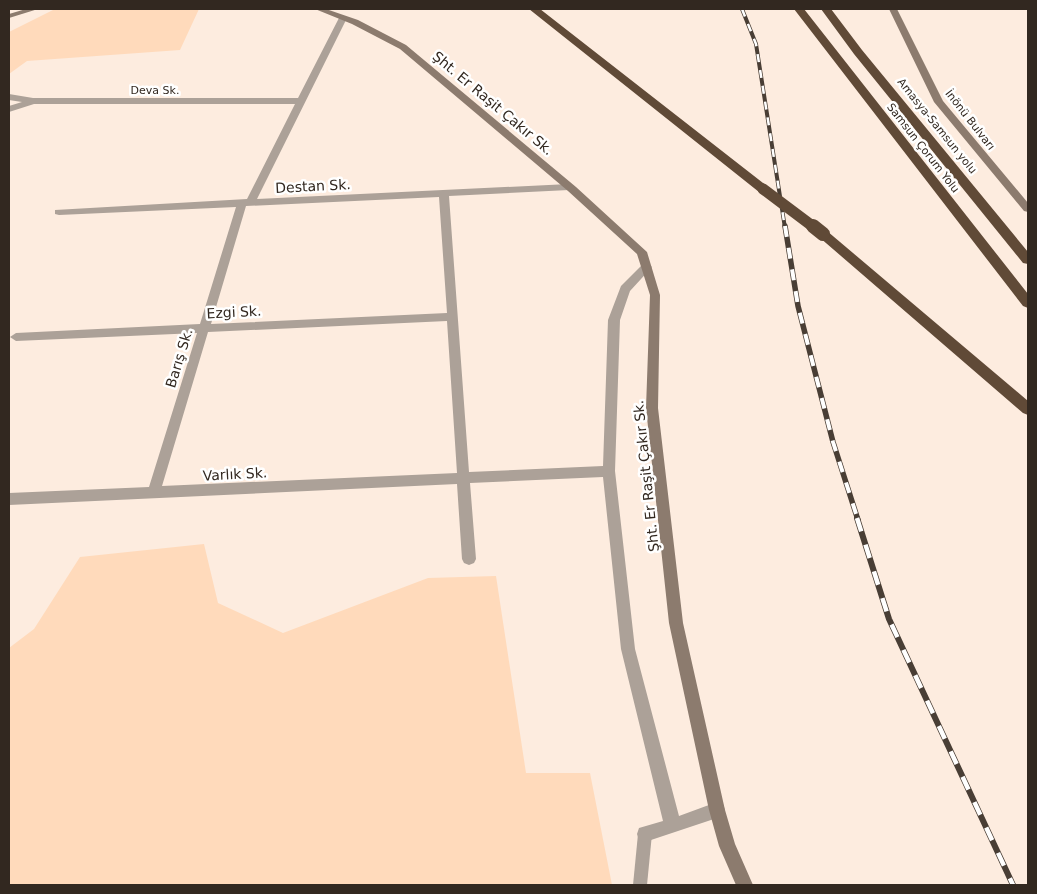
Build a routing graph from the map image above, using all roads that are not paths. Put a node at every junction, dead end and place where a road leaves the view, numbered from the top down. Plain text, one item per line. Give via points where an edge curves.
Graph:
1 (34, 9) edge
2 (319, 9) edge
3 (534, 9) edge
4 (799, 9) edge
5 (826, 9) edge
6 (893, 9) edge
7 (9, 16) edge
8 (343, 18) junction
9 (9, 97) edge
10 (302, 101) junction
11 (33, 102) junction
12 (9, 109) edge
13 (569, 186) junction
14 (444, 193) junction
15 (246, 203) junction
16 (1028, 210) edge
17 (59, 212) dead end
18 (1028, 260) edge
19 (647, 267) junction
20 (1028, 303) edge
21 (452, 318) junction
22 (204, 329) junction
23 (16, 337) dead end
24 (1028, 409) edge
25 (609, 471) junction
26 (463, 478) junction
27 (154, 492) junction
28 (9, 499) edge
29 (469, 559) dead end
30 (717, 810) junction
31 (673, 826) junction
32 (645, 834) joint
33 (640, 885) edge
34 (745, 885) edge

1 - 7 street
2 - 8 street, Şht. Er Raşit Çakır Sk.
3 - 24 highway, bridge via 823,234
4 - 20 highway, Samsun Çorum Yolu
5 - 18 highway, Amasya-Samsun yolu
6 - 16 street, İnönü Bulvarı via 939,102
8 - 10 street, Barış Sk.
8 - 13 street, Şht. Er Raşit Çakır Sk. via 403,46
9 - 11 street, Deva Sk.
10 - 11 street, Deva Sk.
10 - 15 street, Barış Sk.
11 - 12 street
13 - 14 street, Destan Sk.
13 - 19 street, Şht. Er Raşit Çakır Sk. via 642,252
14 - 15 street, Destan Sk.
14 - 21 street
15 - 17 street, Destan Sk.
15 - 22 street, Barış Sk.
19 - 25 street via 625,289 614,320
19 - 30 street, Şht. Er Raşit Çakır Sk. via 655,295 652,408 676,623
21 - 22 street, Ezgi Sk.
21 - 26 street
22 - 23 street, Ezgi Sk.
22 - 27 street, Barış Sk.
25 - 26 street, Varlık Sk.
25 - 31 street via 628,649
26 - 27 street, Varlık Sk.
26 - 29 street
27 - 28 street, Varlık Sk.
30 - 31 street
30 - 34 street, Şht. Er Raşit Çakır Sk. via 727,846
31 - 32 street
32 - 33 lane

